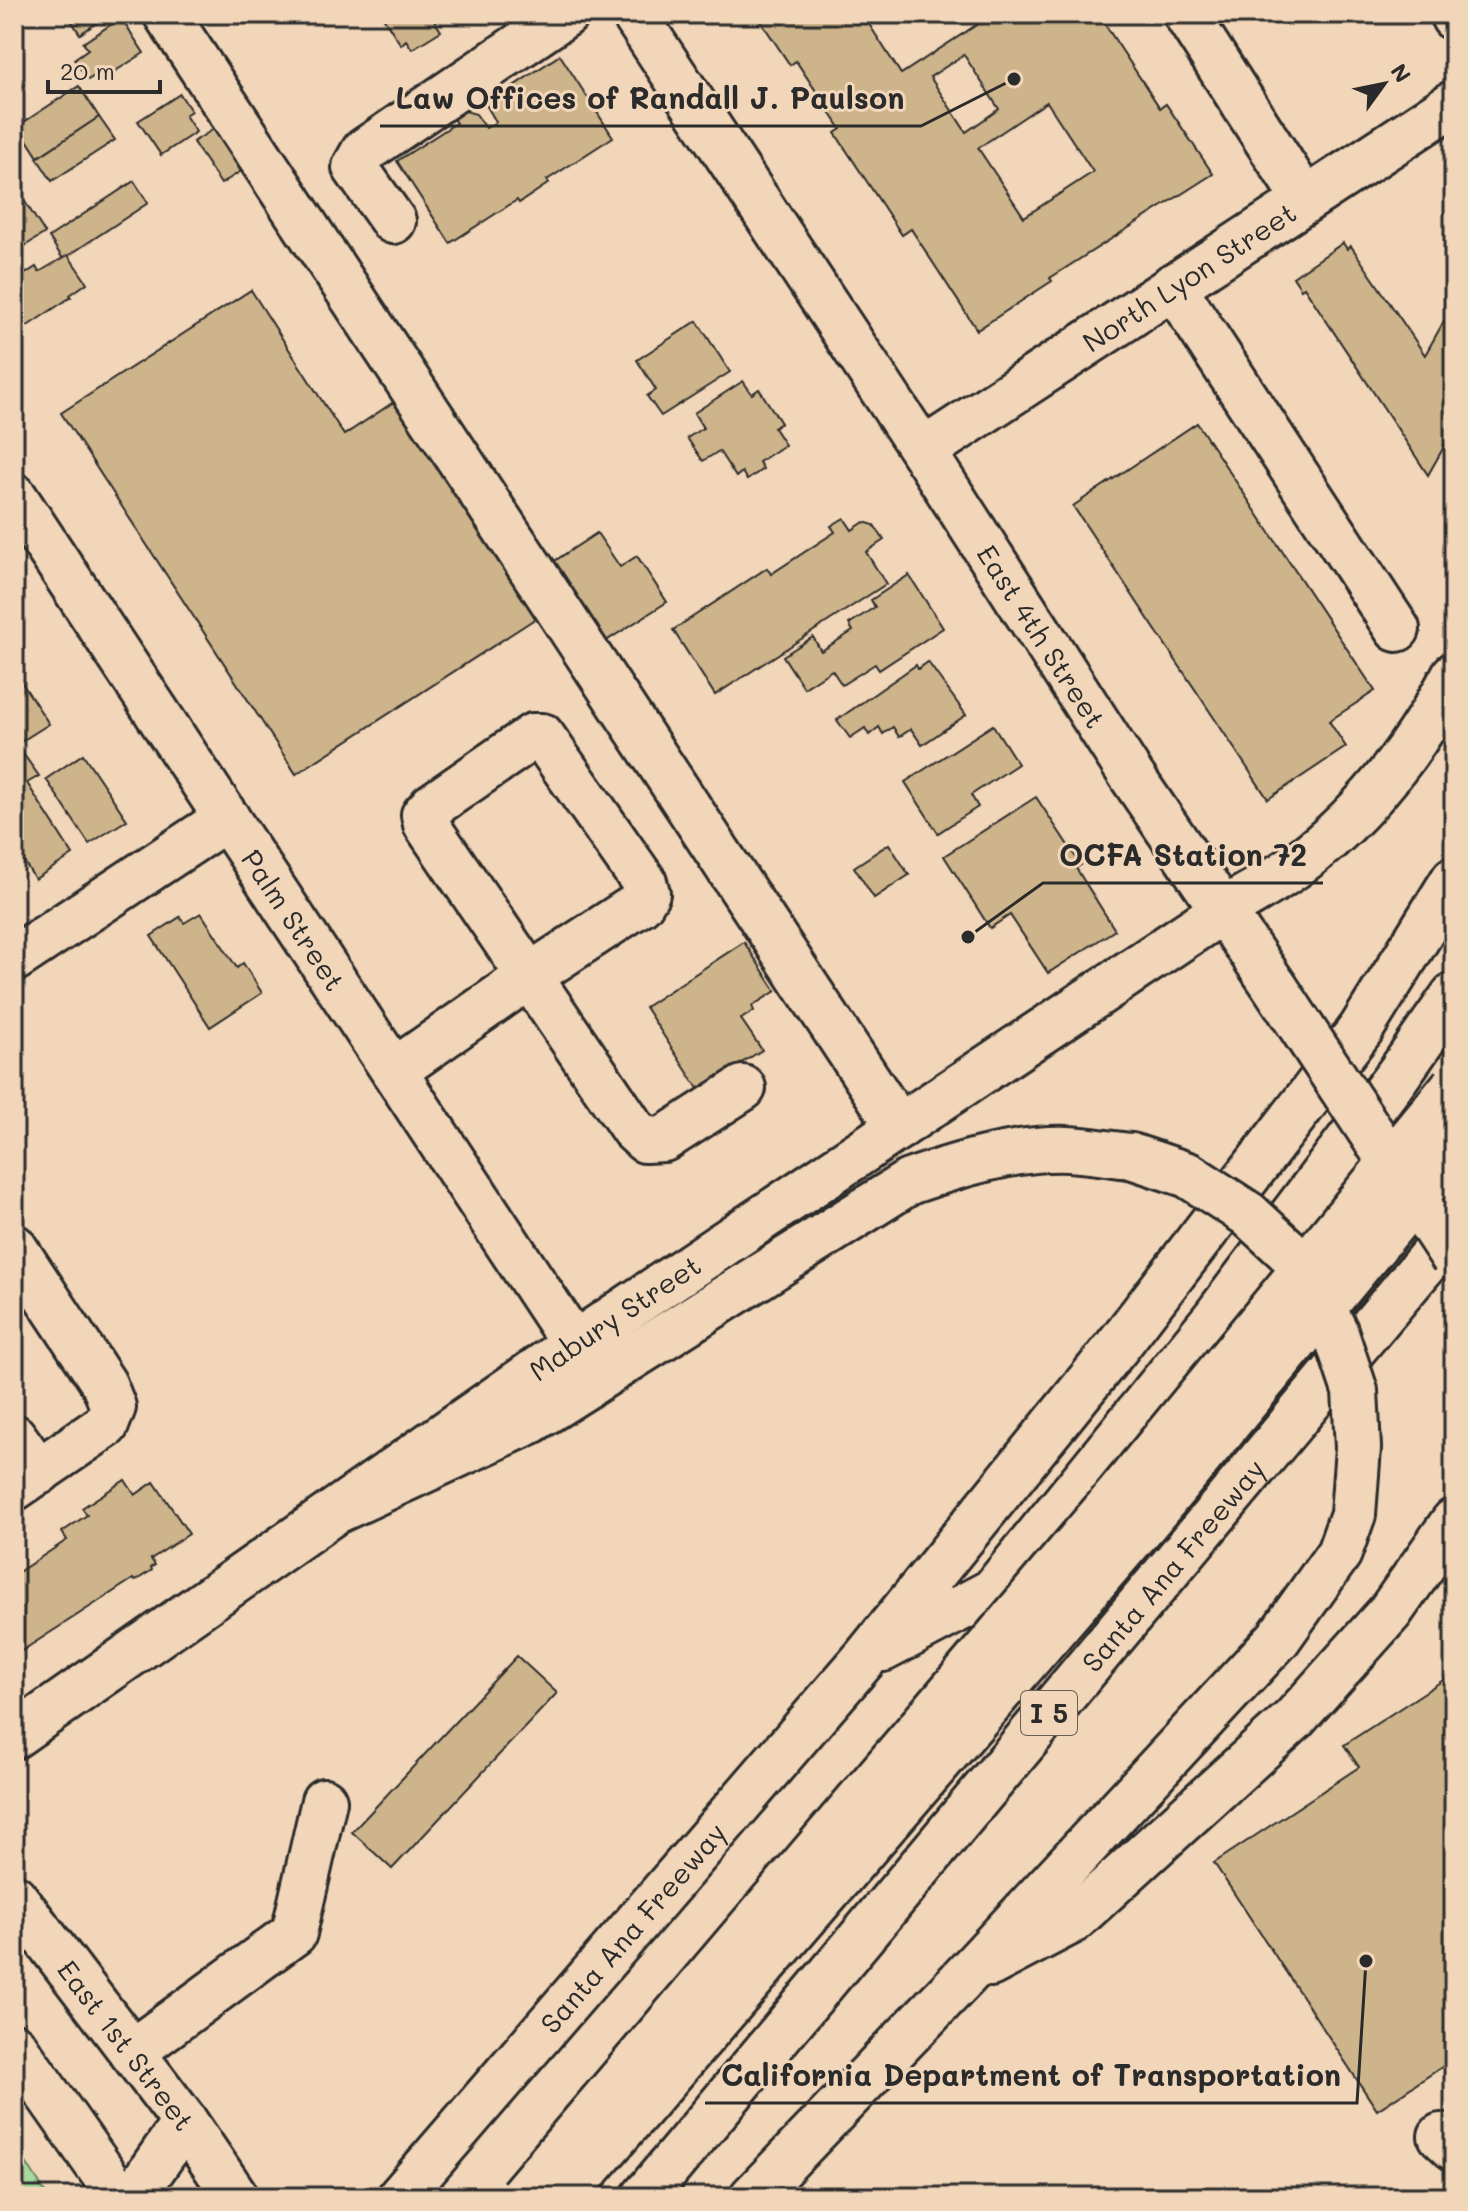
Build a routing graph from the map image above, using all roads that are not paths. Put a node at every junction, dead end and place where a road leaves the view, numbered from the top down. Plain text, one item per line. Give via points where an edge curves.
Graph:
1 (166, 14) edge
2 (566, 14) edge
3 (634, 14) edge
4 (1186, 14) edge
5 (1454, 103) edge
6 (1305, 200) junction
7 (393, 221) dead end
8 (1173, 286) junction
9 (923, 451) junction
10 (14, 496) edge
11 (1397, 629) dead end
12 (1454, 675) edge
13 (227, 818) junction
14 (1454, 879) edge
15 (1222, 911) junction
16 (14, 959) edge
17 (528, 977) junction
18 (1454, 995) edge
19 (394, 1071) junction
20 (1454, 1086) edge
21 (743, 1088) dead end
22 (899, 1127) junction
23 (1454, 1150) edge
24 (1454, 1229) edge
25 (14, 1247) edge
26 (1454, 1258) edge
27 (574, 1344) junction
28 (14, 1437) edge
29 (26, 1480) edge
30 (338, 1510) junction
31 (1454, 1521) edge
32 (1454, 1571) edge
33 (1390, 1612) junction
34 (866, 1657) junction
35 (14, 1736) edge
36 (324, 1801) dead end
37 (14, 1897) edge
38 (963, 1978) junction
39 (14, 2046) edge
40 (132, 2052) junction
41 (185, 2122) junction
42 (232, 2192) edge
43 (120, 2197) edge
44 (133, 2197) edge
45 (400, 2197) edge
46 (521, 2197) edge
47 (564, 2197) edge
48 (644, 2197) edge
49 (752, 2197) edge

1 - 22 main road
2 - 7 main road via 364,151 355,167
3 - 9 main road, East 4th Street
4 - 6 main road
5 - 6 main road, North Lyon Street
6 - 8 main road, North Lyon Street
8 - 9 main road, North Lyon Street
8 - 11 main road
9 - 15 main road, East 4th Street
10 - 13 main road, Palm Street
12 - 15 main road, Mabury Street via 1372,800 1294,867
13 - 16 main road
13 - 19 main road, Palm Street
14 - 34 main road, Santa Ana Freeway via 1361,1029 1116,1348
15 - 22 main road, Mabury Street
15 - 26 main road, East 4th Street, bridge
17 - 17 main road via 641,903 647,893 542,736 533,736 424,815
17 - 19 main road
17 - 21 main road via 645,1140 664,1139
18 - 34 main road, Santa Ana Freeway via 1215,1318 993,1591
19 - 27 main road, Palm Street
20 - 46 main road, bridge via 1109,1507
22 - 27 main road, Mabury Street
23 - 47 main road, bridge via 1147,1521
24 - 48 main road, Santa Ana Freeway / I 5
25 - 29 main road via 104,1384 113,1407 106,1425
27 - 30 main road, Mabury Street
28 - 29 main road
30 - 35 main road, Mabury Street
30 - 38 main road, bridge via 531,1421 909,1182 958,1165 1066,1149 1131,1156 1188,1175 1248,1214 1299,1261 1335,1331 1355,1391 1353,1514 1339,1553 1278,1639
31 - 33 main road
32 - 33 main road
33 - 38 main road via 1294,1719 1072,1921
34 - 45 main road, Santa Ana Freeway
36 - 40 main road via 294,1933
37 - 40 main road, East 1st Street
38 - 49 main road
39 - 43 main road
40 - 41 main road, East 1st Street
41 - 42 main road, East 1st Street
41 - 44 main road

